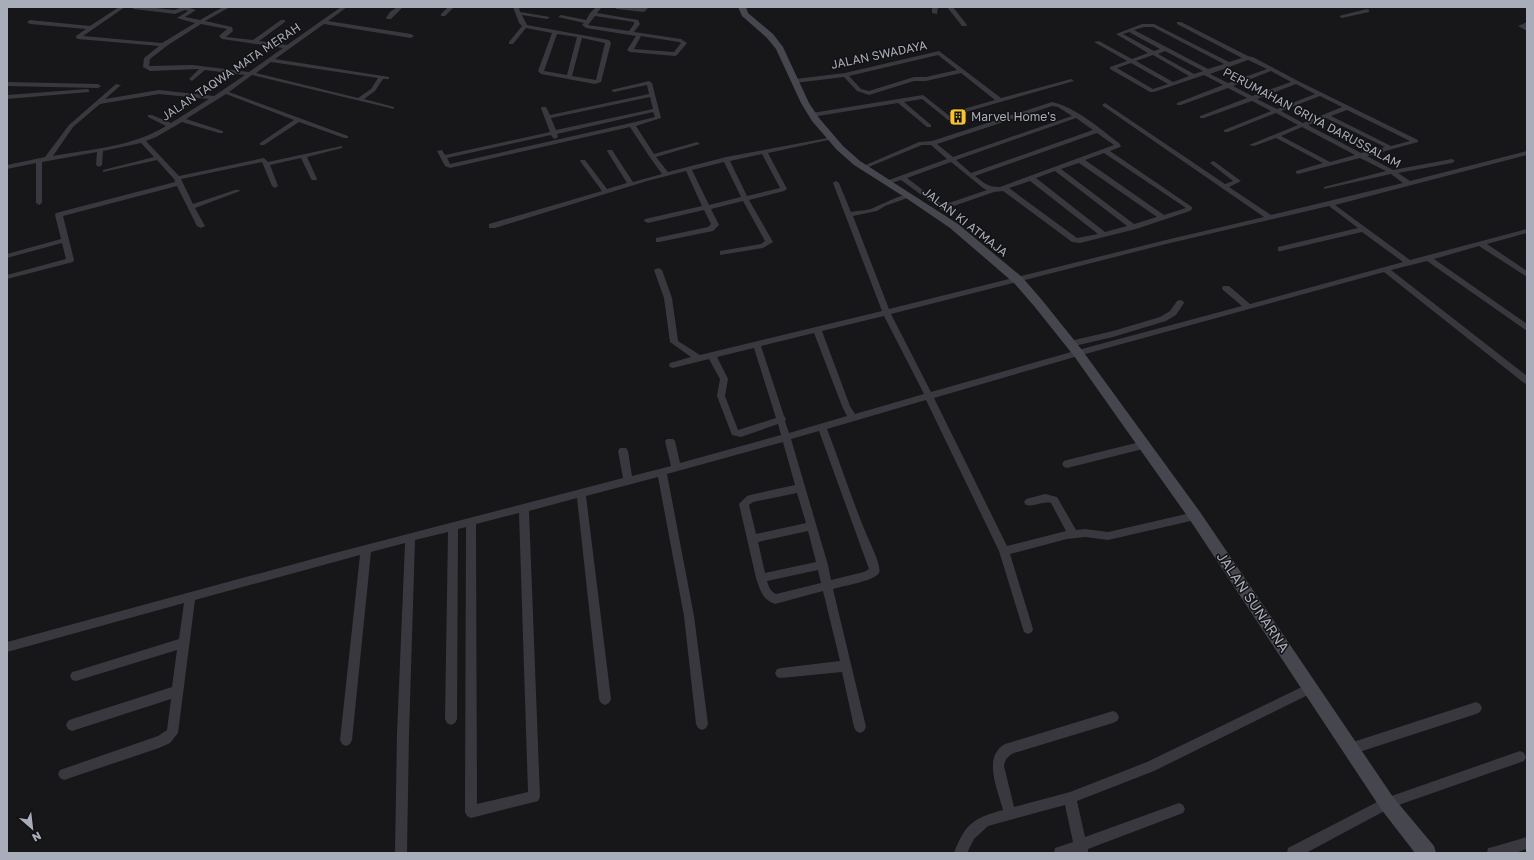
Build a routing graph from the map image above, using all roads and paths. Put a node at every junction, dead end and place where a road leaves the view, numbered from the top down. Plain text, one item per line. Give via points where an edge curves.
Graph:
1 (122, 7) edge
2 (134, 7) edge
3 (227, 7) edge
4 (344, 7) edge
5 (400, 7) edge
6 (452, 7) edge
7 (516, 7) edge
8 (599, 7) edge
9 (616, 7) edge
10 (646, 7) edge
11 (742, 7) edge
12 (950, 7) edge
13 (1360, 7) edge
14 (153, 8) edge
15 (1367, 11) edge
16 (519, 13) junction
17 (592, 14) junction
18 (443, 15) dead end
19 (1342, 16) dead end
20 (547, 17) dead end
21 (389, 18) dead end
22 (561, 18) dead end
23 (30, 22) dead end
24 (200, 22) junction
25 (283, 22) dead end
26 (324, 22) junction
27 (586, 22) junction
28 (1179, 23) dead end
29 (1527, 24) edge
30 (964, 25) dead end
31 (525, 26) junction
32 (91, 28) junction
33 (1527, 29) edge
34 (1129, 30) junction
35 (555, 32) junction
36 (631, 33) junction
37 (639, 35) junction
38 (411, 36) dead end
39 (580, 36) junction
40 (254, 42) junction
41 (1097, 42) dead end
42 (511, 43) dead end
43 (162, 45) junction
44 (289, 47) junction
45 (1165, 49) junction
46 (1153, 53) junction
47 (1247, 58) junction
48 (270, 60) junction
49 (1131, 61) junction
50 (1228, 64) junction
51 (204, 68) junction
52 (1272, 69) junction
53 (962, 71) junction
54 (1207, 73) junction
55 (251, 74) junction
56 (845, 75) junction
57 (1195, 77) junction
58 (569, 78) junction
59 (192, 80) dead end
60 (795, 81) junction
61 (1071, 81) dead end
62 (1296, 82) junction
63 (7, 84) edge
64 (1173, 84) junction
65 (118, 85) dead end
66 (98, 86) dead end
67 (1228, 86) junction
68 (614, 90) dead end
69 (86, 92) dead end
70 (225, 92) junction
71 (1320, 94) junction
72 (652, 95) junction
73 (7, 97) edge
74 (217, 98) junction
75 (1252, 98) junction
76 (359, 100) junction
77 (999, 100) junction
78 (899, 101) junction
79 (100, 102) junction
80 (1179, 104) dead end
81 (1105, 105) dead end
82 (1348, 107) junction
83 (392, 108) dead end
84 (544, 108) dead end
85 (656, 110) junction
86 (962, 111) dead end
87 (1276, 111) junction
88 (812, 115) junction
89 (150, 116) dead end
90 (1077, 116) junction
91 (1327, 116) junction
92 (548, 117) junction
93 (1202, 117) dead end
94 (950, 119) dead end
95 (182, 120) junction
96 (299, 120) junction
97 (632, 125) junction
98 (172, 126) junction
99 (928, 126) dead end
100 (1304, 126) junction
101 (1098, 130) junction
102 (1226, 131) dead end
103 (221, 132) dead end
104 (553, 132) junction
105 (1277, 136) junction
106 (346, 137) dead end
107 (831, 138) junction
108 (143, 141) junction
109 (557, 142) junction
110 (262, 144) dead end
111 (697, 144) dead end
112 (934, 144) junction
113 (1252, 145) dead end
114 (340, 147) dead end
115 (1389, 148) junction
116 (100, 150) junction
117 (610, 151) dead end
118 (1105, 151) junction
119 (764, 152) junction
120 (1527, 153) edge
121 (303, 155) junction
122 (1360, 155) junction
123 (652, 156) junction
124 (158, 158) junction
125 (47, 159) junction
126 (726, 159) junction
127 (952, 159) junction
128 (39, 160) junction
129 (1080, 160) junction
130 (583, 161) dead end
131 (1452, 161) dead end
132 (1213, 163) dead end
133 (266, 164) junction
134 (1329, 164) junction
135 (99, 165) dead end
136 (7, 167) edge
137 (864, 167) junction
138 (688, 169) junction
139 (1056, 169) junction
140 (105, 171) dead end
141 (1298, 172) dead end
142 (1394, 173) junction
143 (666, 174) junction
144 (971, 175) junction
145 (902, 177) junction
146 (1031, 178) junction
147 (314, 179) dead end
148 (178, 181) junction
149 (1406, 181) junction
150 (888, 182) junction
151 (836, 183) dead end
152 (631, 184) junction
153 (275, 186) dead end
154 (1225, 186) junction
155 (1004, 188) junction
156 (1326, 188) dead end
157 (993, 190) junction
158 (237, 191) dead end
159 (606, 192) junction
160 (910, 196) junction
161 (745, 199) junction
162 (39, 203) dead end
163 (1330, 204) junction
164 (191, 207) junction
165 (706, 207) junction
166 (849, 214) junction
167 (1163, 218) junction
168 (1270, 218) junction
169 (648, 220) dead end
170 (201, 226) dead end
171 (492, 226) dead end
172 (1133, 227) junction
173 (1364, 228) junction
174 (1527, 231) edge
175 (1104, 234) junction
176 (65, 240) junction
177 (659, 240) dead end
178 (1481, 244) junction
179 (1281, 249) dead end
180 (723, 253) dead end
181 (7, 256) edge
182 (1428, 258) junction
183 (1406, 262) junction
184 (658, 270) dead end
185 (1386, 270) junction
186 (1527, 274) edge
187 (7, 277) edge
188 (1018, 280) junction
189 (1226, 288) dead end
190 (1180, 303) dead end
191 (1247, 305) junction
192 (886, 313) junction
193 (1527, 328) edge
194 (817, 330) junction
195 (757, 345) junction
196 (1074, 349) junction
197 (712, 356) junction
198 (700, 359) junction
199 (673, 365) dead end
200 (1527, 380) edge
201 (927, 392) junction
202 (852, 417) junction
203 (822, 427) junction
204 (784, 428) junction
205 (671, 444) dead end
206 (1144, 444) junction
207 (624, 455) dead end
208 (1067, 464) dead end
209 (675, 465) junction
210 (662, 472) junction
211 (627, 478) junction
212 (801, 488) junction
213 (581, 493) junction
214 (1029, 502) dead end
215 (524, 508) junction
216 (1195, 516) junction
217 (471, 522) junction
218 (812, 526) junction
219 (453, 527) junction
220 (1073, 534) junction
221 (410, 538) junction
222 (752, 539) junction
223 (366, 549) junction
224 (1004, 551) junction
225 (823, 565) junction
226 (761, 578) junction
227 (828, 584) junction
228 (190, 597) junction
229 (1028, 629) dead end
230 (184, 643) junction
231 (7, 647) edge
232 (847, 666) junction
233 (781, 673) dead end
234 (76, 676) dead end
235 (1310, 688) junction
236 (178, 691) junction
237 (605, 698) dead end
238 (1476, 708) dead end
239 (1113, 717) dead end
240 (451, 719) dead end
241 (702, 724) dead end
242 (72, 725) dead end
243 (860, 727) dead end
244 (346, 740) dead end
245 (1350, 749) junction
246 (1520, 757) dead end
247 (64, 774) dead end
248 (1070, 798) junction
249 (1387, 803) junction
250 (1179, 809) dead end
251 (1010, 814) junction
252 (1527, 843) edge
253 (1081, 850) edge
254 (401, 853) edge
255 (960, 853) edge
256 (1060, 853) edge
257 (1293, 853) edge
258 (1427, 853) edge
259 (1493, 853) edge

1 - 32 street
2 - 14 street
3 - 24 street
4 - 26 street, JALAN TAQWA MATA MERAH
5 - 21 street
6 - 18 street
7 - 16 street
8 - 17 street
9 - 10 street via 644,10
11 - 60 street, JALAN KI ATMAJA via 745,14 780,49
12 - 30 street
13 - 15 street
14 - 24 street via 175,12 184,8 193,10 180,18
15 - 19 street
16 - 20 street
16 - 31 street
17 - 27 street
17 - 36 street via 636,21 637,24
22 - 27 street
23 - 32 street
24 - 40 street via 231,29 222,37
24 - 43 street
25 - 40 street
26 - 38 street
26 - 44 street, JALAN TAQWA MATA MERAH
27 - 36 street via 587,27
28 - 47 street
29 - 33 street via 1522,26
31 - 35 street
31 - 42 street
32 - 43 street via 78,37
34 - 45 street, PERUMAHAN GRIYA DARUSSALAM
34 - 46 street via 1119,34
34 - 50 street via 1144,25 1154,26
35 - 39 street
35 - 58 street via 541,71 546,75
36 - 37 street
37 - 37 street via 631,50 674,54 684,44 681,41
39 - 58 street
39 - 58 street via 608,42 600,80 595,82
40 - 44 street
41 - 49 street
43 - 51 street via 147,58 148,69 181,66
44 - 48 street, JALAN TAQWA MATA MERAH
45 - 46 street
45 - 54 street, PERUMAHAN GRIYA DARUSSALAM
46 - 49 street
46 - 57 street
47 - 50 street
47 - 52 street
48 - 55 street, JALAN TAQWA MATA MERAH
48 - 76 street via 385,78
49 - 64 street
49 - 64 street via 1112,68 1154,91
50 - 54 street
51 - 55 street
51 - 59 street
52 - 62 street
52 - 67 street
53 - 56 street, JALAN SWADAYA via 942,54 937,53
53 - 56 street via 926,79 916,78 869,93 859,90
53 - 77 street, JALAN SWADAYA
54 - 57 street
54 - 67 street, PERUMAHAN GRIYA DARUSSALAM
55 - 70 street, JALAN TAQWA MATA MERAH
55 - 76 street
56 - 60 street, JALAN SWADAYA
57 - 64 street
60 - 88 street, JALAN KI ATMAJA
61 - 77 street
62 - 71 street
62 - 75 street
63 - 66 street
65 - 79 street
67 - 75 street, PERUMAHAN GRIYA DARUSSALAM
67 - 80 street
68 - 72 street via 649,83
69 - 73 street
70 - 74 street, JALAN TAQWA MATA MERAH
70 - 96 street
71 - 82 street
71 - 87 street
72 - 85 street
72 - 92 street
74 - 79 street via 159,92
74 - 95 street, JALAN TAQWA MATA MERAH
75 - 87 street, PERUMAHAN GRIYA DARUSSALAM
75 - 93 street
76 - 83 street
77 - 86 street
78 - 88 street
78 - 94 street via 923,97
78 - 99 street
79 - 125 street via 71,126
81 - 154 street
82 - 91 street
82 - 115 street via 1416,140
84 - 92 street
85 - 97 street via 658,118
85 - 104 street
87 - 100 street, PERUMAHAN GRIYA DARUSSALAM
87 - 102 street
88 - 107 street, JALAN KI ATMAJA
89 - 98 street
90 - 101 street
90 - 112 street via 1052,104
90 - 127 street
91 - 100 street
91 - 115 street
92 - 104 street
95 - 98 street, JALAN TAQWA MATA MERAH
95 - 103 street
96 - 106 street
96 - 110 street
97 - 109 street
97 - 123 street
98 - 108 street, JALAN TAQWA MATA MERAH
100 - 105 street
100 - 122 street, PERUMAHAN GRIYA DARUSSALAM
101 - 118 street via 1118,145
101 - 144 street
104 - 109 street
104 - 109 street via 442,154 450,166
105 - 113 street
105 - 134 street
107 - 119 street
107 - 137 street, JALAN KI ATMAJA via 849,157
108 - 116 street, JALAN TAQWA MATA MERAH
108 - 124 street
111 - 123 street
112 - 127 street
112 - 137 street via 921,143
114 - 121 street
115 - 122 street
116 - 125 street, JALAN TAQWA MATA MERAH
116 - 135 street
117 - 152 street
118 - 129 street
118 - 167 street via 1190,208
119 - 126 street
119 - 161 street via 784,189
120 - 149 street
121 - 133 street
121 - 147 street
122 - 134 street
122 - 142 street, PERUMAHAN GRIYA DARUSSALAM
123 - 143 street
124 - 140 street
124 - 148 street
125 - 128 street, JALAN TAQWA MATA MERAH
126 - 138 street
126 - 161 street
127 - 144 street
127 - 145 street
128 - 136 street, JALAN TAQWA MATA MERAH
128 - 162 street
129 - 139 street
129 - 167 street
130 - 159 street
131 - 142 street
132 - 154 street via 1238,181
133 - 148 street via 264,160
133 - 153 street
134 - 141 street
137 - 150 street, JALAN KI ATMAJA
138 - 143 street
138 - 165 street
139 - 146 street
139 - 172 street
142 - 149 street, PERUMAHAN GRIYA DARUSSALAM
142 - 156 street
143 - 152 street
144 - 157 street via 985,187
145 - 150 street
145 - 157 street via 942,208
146 - 155 street
146 - 175 street
148 - 164 street
148 - 176 street via 59,215
149 - 163 street
150 - 160 street, JALAN KI ATMAJA
151 - 166 street
152 - 159 street
154 - 168 street
155 - 157 street
155 - 175 street via 1073,239 1080,241
158 - 164 street
159 - 171 street
160 - 166 street via 883,204 875,210
160 - 188 street, JALAN KI ATMAJA via 954,226
161 - 165 street
161 - 180 street via 769,242 763,246
163 - 168 street
163 - 173 street
164 - 170 street
165 - 169 street
165 - 177 street via 714,224 712,228
166 - 192 street
167 - 172 street
168 - 188 street
172 - 175 street
173 - 179 street
173 - 183 street
174 - 178 street
176 - 181 street
176 - 187 street via 70,260
178 - 182 street
178 - 186 street
182 - 183 street
182 - 193 street
183 - 185 street
184 - 198 street via 668,298 674,342
185 - 191 street
185 - 200 street
188 - 192 street
188 - 196 street, JALAN KI ATMAJA
189 - 191 street
190 - 196 street via 1173,313 1163,319
191 - 196 street
192 - 194 street
192 - 201 street
194 - 195 street
194 - 202 street
195 - 197 street
195 - 204 street
196 - 201 street
196 - 206 street, JALAN SUNARNA
197 - 198 street
197 - 204 street via 724,379 721,396 735,433
198 - 199 street
201 - 202 street
201 - 224 street
202 - 203 street
203 - 204 street
203 - 227 street via 875,568 871,574
204 - 209 street
204 - 212 street
205 - 209 street
206 - 208 street
206 - 216 street, JALAN SUNARNA
207 - 211 street
209 - 210 street
210 - 211 street
210 - 241 street via 689,616
211 - 213 street
212 - 218 street
212 - 222 street via 750,499 744,504
213 - 215 street
213 - 237 street
214 - 220 street via 1045,498 1054,500
215 - 217 street
215 - 217 street via 534,797 471,812
216 - 220 street via 1108,536
216 - 235 street, JALAN SUNARNA
217 - 219 street
218 - 222 street
218 - 225 street
219 - 221 street
219 - 240 street
220 - 224 street
221 - 223 street
221 - 254 street
222 - 226 street
223 - 228 street
223 - 244 street
224 - 229 street
225 - 226 street
225 - 227 street
226 - 227 street via 768,595 775,599
227 - 232 street
228 - 230 street
228 - 231 street
230 - 234 street
230 - 236 street
232 - 233 street
232 - 243 street
235 - 245 street, JALAN SUNARNA
235 - 248 street via 1150,767
236 - 242 street
236 - 247 street via 172,733 166,739
238 - 245 street
239 - 251 street via 1013,747 1001,753 998,766
245 - 249 street, JALAN SUNARNA
246 - 249 street
248 - 251 street
248 - 253 street
249 - 257 street
249 - 258 street, JALAN SUNARNA
250 - 253 street
251 - 255 street via 985,821 974,828 966,837
252 - 259 street
253 - 256 street

